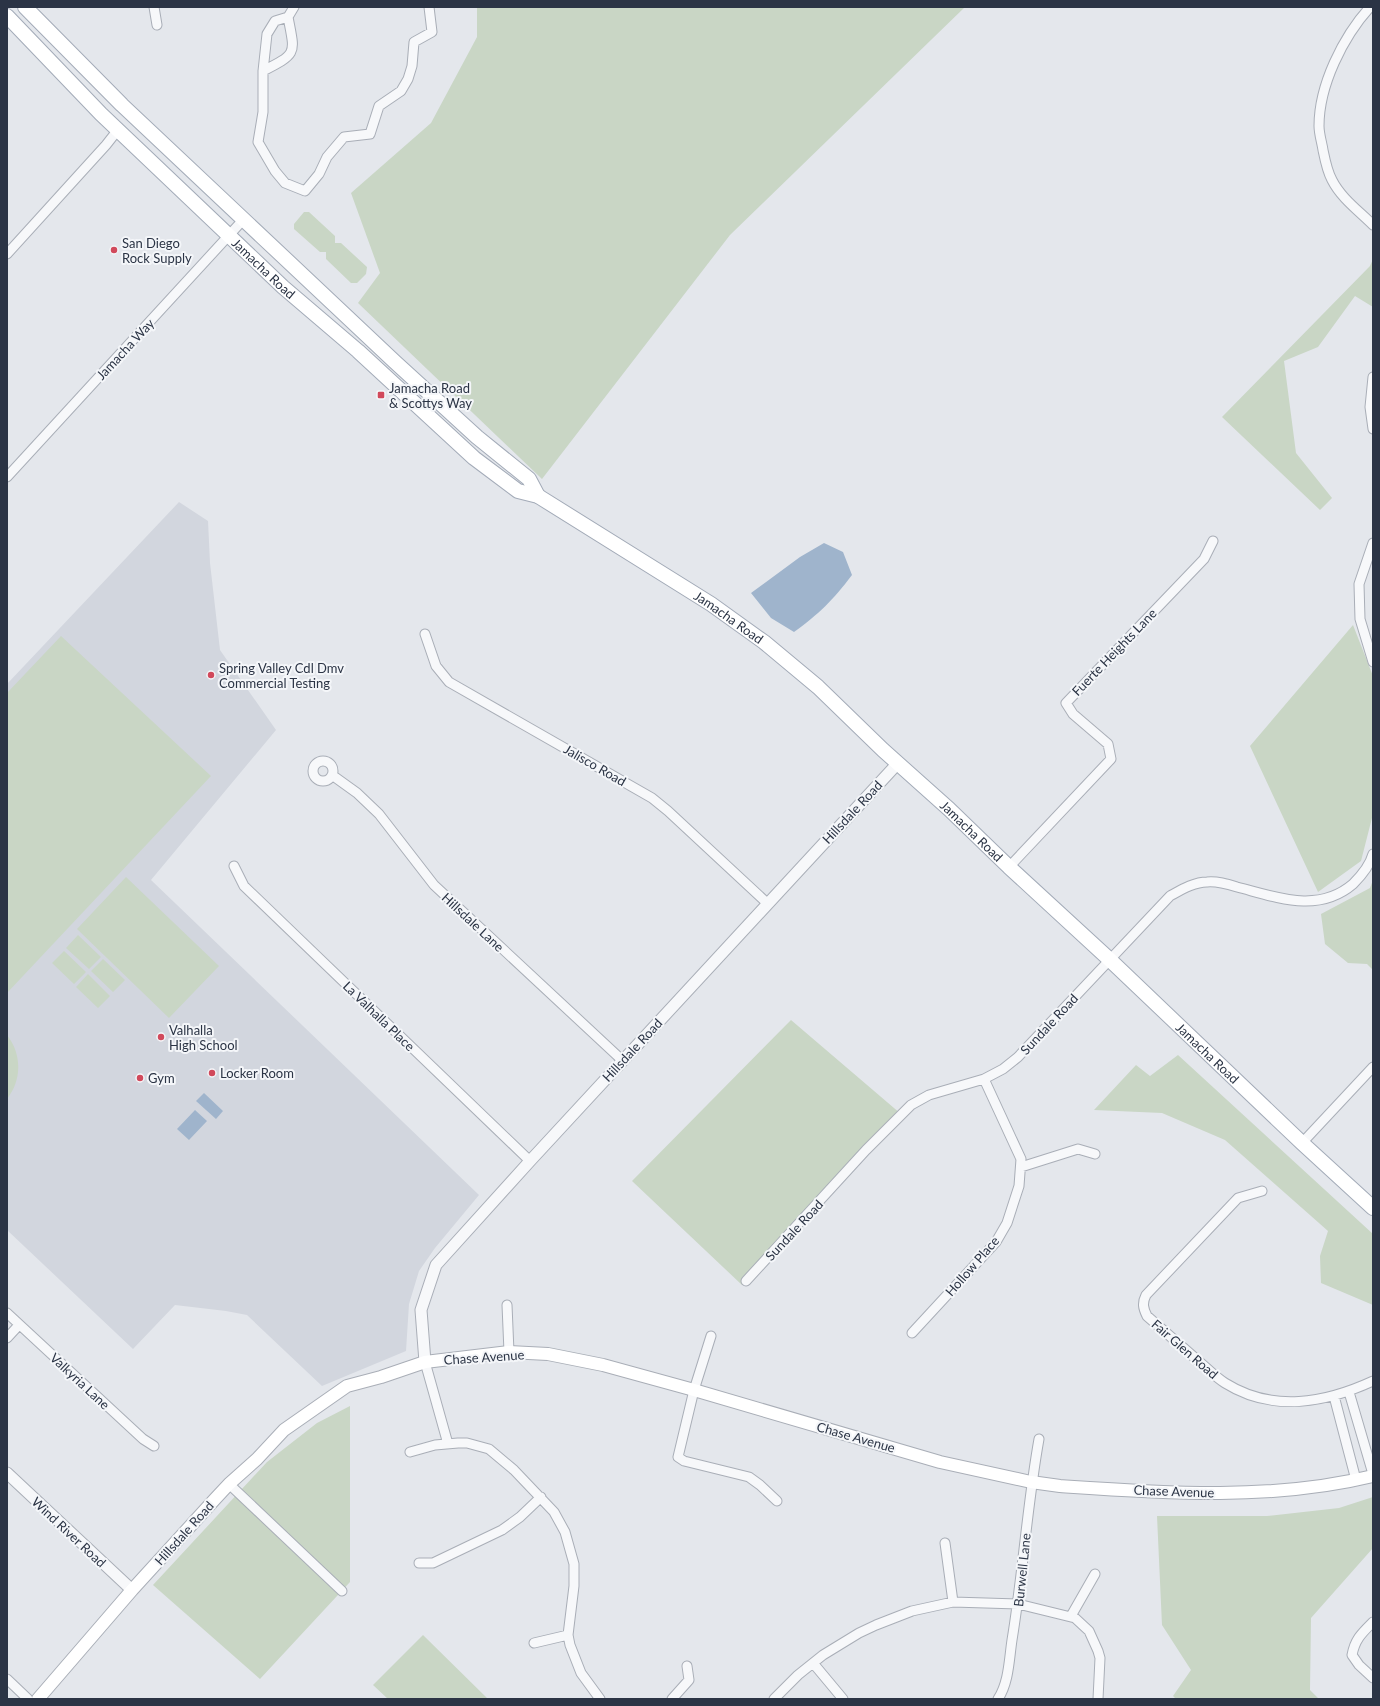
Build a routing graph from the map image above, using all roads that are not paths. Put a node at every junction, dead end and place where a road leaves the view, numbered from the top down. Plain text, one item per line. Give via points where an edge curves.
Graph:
1 (25, 7) edge
2 (154, 7) edge
3 (294, 7) edge
4 (429, 7) edge
5 (1370, 7) edge
6 (7, 16) edge
7 (288, 17) junction
8 (157, 25) dead end
9 (263, 71) junction
10 (117, 131) junction
11 (243, 220) junction
12 (1373, 225) edge
13 (230, 237) junction
14 (7, 254) edge
15 (356, 326) junction
16 (358, 351) junction
17 (1373, 377) edge
18 (1373, 429) edge
19 (7, 477) edge
20 (538, 496) junction
21 (1213, 541) dead end
22 (1373, 544) edge
23 (425, 634) dead end
24 (1373, 662) edge
25 (898, 763) junction
26 (332, 775) dead end
27 (1373, 854) edge
28 (234, 866) dead end
29 (1009, 867) junction
30 (767, 904) junction
31 (1109, 958) junction
32 (623, 1061) junction
33 (1373, 1067) edge
34 (984, 1079) junction
35 (1302, 1143) junction
36 (1095, 1154) dead end
37 (530, 1161) junction
38 (1021, 1167) junction
39 (1262, 1191) dead end
40 (1373, 1208) edge
41 (746, 1281) dead end
42 (507, 1305) dead end
43 (7, 1313) edge
44 (19, 1325) junction
45 (912, 1333) dead end
46 (711, 1336) dead end
47 (7, 1338) edge
48 (509, 1352) junction
49 (425, 1362) junction
50 (1373, 1381) edge
51 (347, 1386) joint
52 (694, 1390) junction
53 (1349, 1392) junction
54 (1334, 1396) junction
55 (1039, 1439) dead end
56 (448, 1444) junction
57 (154, 1446) dead end
58 (410, 1452) dead end
59 (7, 1474) edge
60 (1373, 1475) edge
61 (1356, 1480) junction
62 (1031, 1482) junction
63 (229, 1484) junction
64 (541, 1498) junction
65 (777, 1501) dead end
66 (945, 1543) dead end
67 (420, 1563) dead end
68 (1095, 1574) dead end
69 (132, 1590) junction
70 (342, 1591) dead end
71 (953, 1602) junction
72 (1018, 1604) junction
73 (1071, 1616) junction
74 (1373, 1622) edge
75 (568, 1635) junction
76 (534, 1643) dead end
77 (813, 1663) junction
78 (687, 1666) dead end
79 (1373, 1678) edge
80 (7, 1679) edge
81 (28, 1699) edge
82 (38, 1699) edge
83 (600, 1699) edge
84 (672, 1699) edge
85 (774, 1699) edge
86 (843, 1699) edge
87 (998, 1699) edge
88 (1098, 1699) edge

1 - 11 main road, Jamacha Road via 122,105
2 - 8 street
3 - 7 street
4 - 9 street via 432,32 414,42 412,66 401,91 378,106 370,134 344,137 327,157 319,174 305,191 285,183 274,171 258,142 263,112
5 - 12 street via 1332,65 1324,89 1319,127 1332,180 1342,195
6 - 10 main road, Jamacha Road
7 - 9 street via 275,21 267,34
7 - 9 street via 293,45 290,54 285,60
10 - 13 main road, Jamacha Road
10 - 14 street
11 - 13 street, Jamacha Way
11 - 15 main road, Jamacha Road
13 - 16 main road, Jamacha Road via 283,287
13 - 19 street, Jamacha Way
15 - 16 main road
15 - 20 main road, Jamacha Road via 477,437 529,479
16 - 20 main road, Jamacha Road via 474,458 518,491
17 - 18 street via 1370,407
20 - 25 main road, Jamacha Road via 711,604 764,642 818,688
21 - 29 street, Fuerte Heights Lane via 1204,559 1066,703 1073,714 1108,744 1111,759
22 - 24 street via 1358,584 1360,618
23 - 30 street, Jalisco Road via 436,666 449,682 652,798
25 - 29 main road, Jamacha Road
25 - 30 street, Hillsdale Road
26 - 32 street, Hillsdale Lane via 351,788 379,814 434,885
27 - 31 street, Sundale Road via 1356,881 1341,892 1308,902 1222,883 1196,884 1170,896
28 - 37 street, La Valhalla Place via 244,886
29 - 31 main road, Jamacha Road
30 - 32 street, Hillsdale Road
31 - 34 street, Sundale Road via 1018,1057
31 - 35 main road, Jamacha Road
32 - 37 street, Hillsdale Road
33 - 35 street
34 - 38 street, Hollow Place via 1021,1159
34 - 41 street, Sundale Road via 929,1095 911,1105 866,1150
35 - 40 main road, Jamacha Road
36 - 38 street via 1078,1149
37 - 49 street, Hillsdale Road via 436,1265 421,1310
38 - 45 street, Hollow Place via 1019,1186 1007,1223 996,1242
39 - 54 street, Fair Glen Road via 1238,1198 1146,1294 1143,1309 1147,1316 1214,1375 1240,1391 1257,1398 1280,1402 1302,1402
42 - 48 street
43 - 44 street, Valkyria Lane
44 - 47 street
44 - 57 street, Valkyria Lane via 143,1439
46 - 52 street
48 - 49 main road, Chase Avenue
48 - 52 main road, Chase Avenue via 548,1354 590,1362
49 - 51 main road, Chase Avenue
49 - 56 street
50 - 53 street, Fair Glen Road
51 - 63 main road, Hillsdale Road via 284,1430
52 - 62 main road, Chase Avenue via 940,1462
52 - 65 street via 678,1457 684,1461 749,1477
53 - 54 street, Fair Glen Road
53 - 60 street
54 - 61 street
55 - 62 street, Burwell Lane
56 - 58 street
56 - 64 street via 467,1443 489,1450 514,1470
59 - 69 street, Wind River Road
60 - 61 main road, Chase Avenue
61 - 62 main road, Chase Avenue via 1235,1494 1101,1489
62 - 72 street, Burwell Lane
63 - 69 main road, Hillsdale Road
63 - 70 street
64 - 67 street via 520,1518 502,1530 433,1563
64 - 75 street via 560,1522 572,1553 574,1580
66 - 71 street
68 - 73 street
69 - 82 main road, Hillsdale Road
71 - 72 street
71 - 77 street via 912,1611 876,1625
72 - 73 street
72 - 87 street, Burwell Lane via 1006,1680
73 - 88 street via 1085,1626 1096,1644 1100,1658
74 - 79 street via 1356,1639 1352,1655 1359,1666
75 - 76 street
75 - 83 street via 579,1669
77 - 85 street
77 - 86 street
78 - 84 street via 689,1680
80 - 81 street

